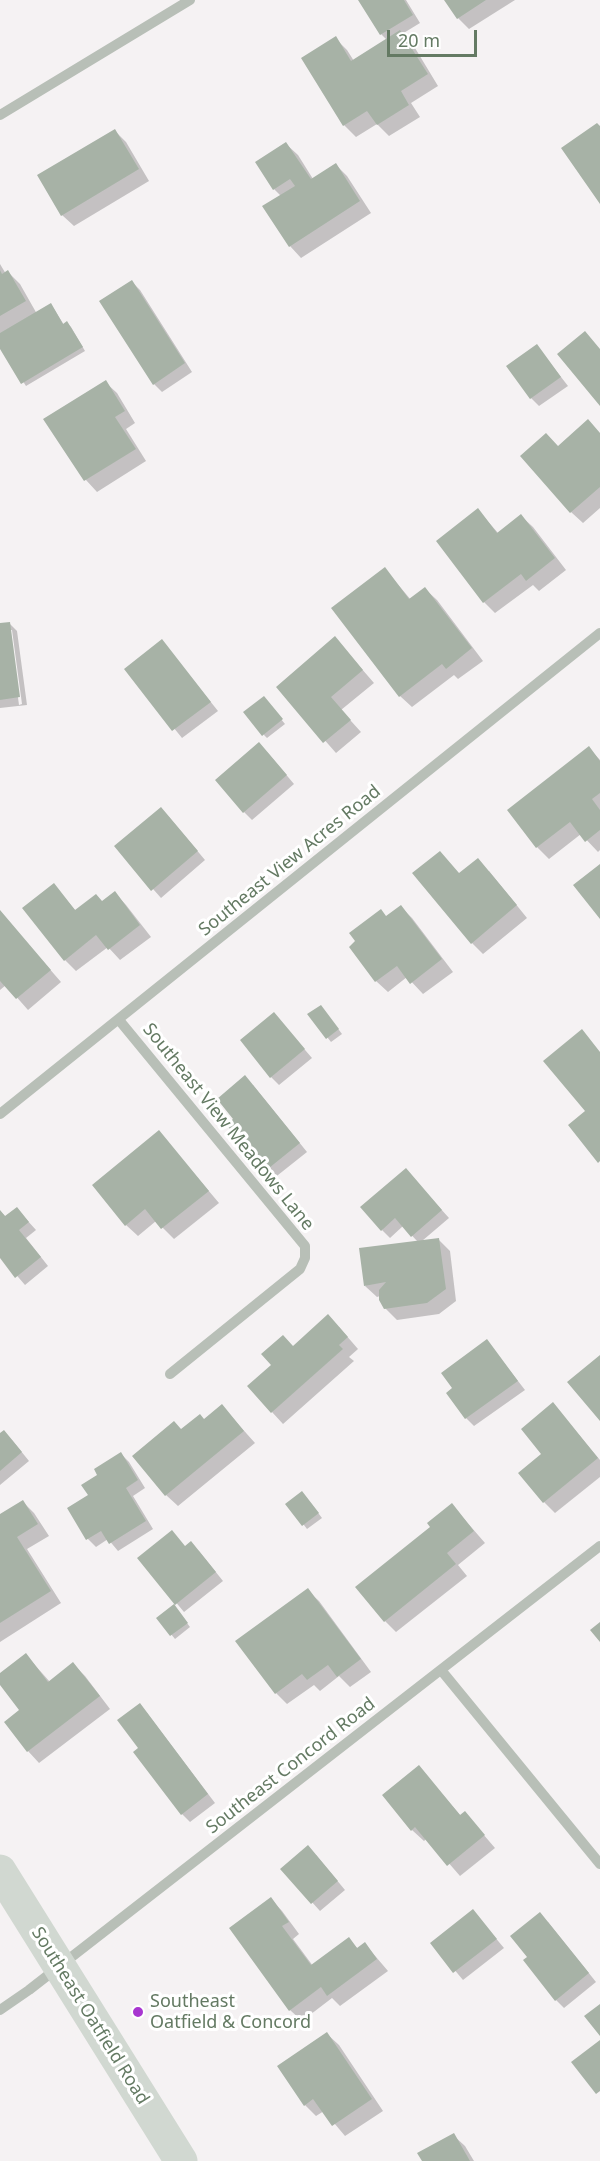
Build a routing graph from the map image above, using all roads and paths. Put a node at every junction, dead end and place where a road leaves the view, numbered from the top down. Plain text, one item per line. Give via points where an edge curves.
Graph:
1 (190, 0) edge
2 (0, 116) edge
3 (600, 633) edge
4 (119, 1020) junction
5 (0, 1114) edge
6 (170, 1374) dead end
7 (600, 1546) edge
8 (441, 1670) junction
9 (600, 1864) edge
10 (0, 1871) edge
11 (59, 1966) junction
12 (0, 2010) edge
13 (181, 2161) edge

1 - 2 street
3 - 4 street, Southeast View Acres Road
4 - 5 street, Southeast View Acres Road
4 - 6 street, Southeast View Meadows Lane via 305,1246 300,1269
7 - 8 street, Southeast Concord Road
8 - 9 street
8 - 11 street, Southeast Concord Road
10 - 11 main road, Southeast Oatfield Road
11 - 12 street, Southeast Concord Road
11 - 13 main road, Southeast Oatfield Road

